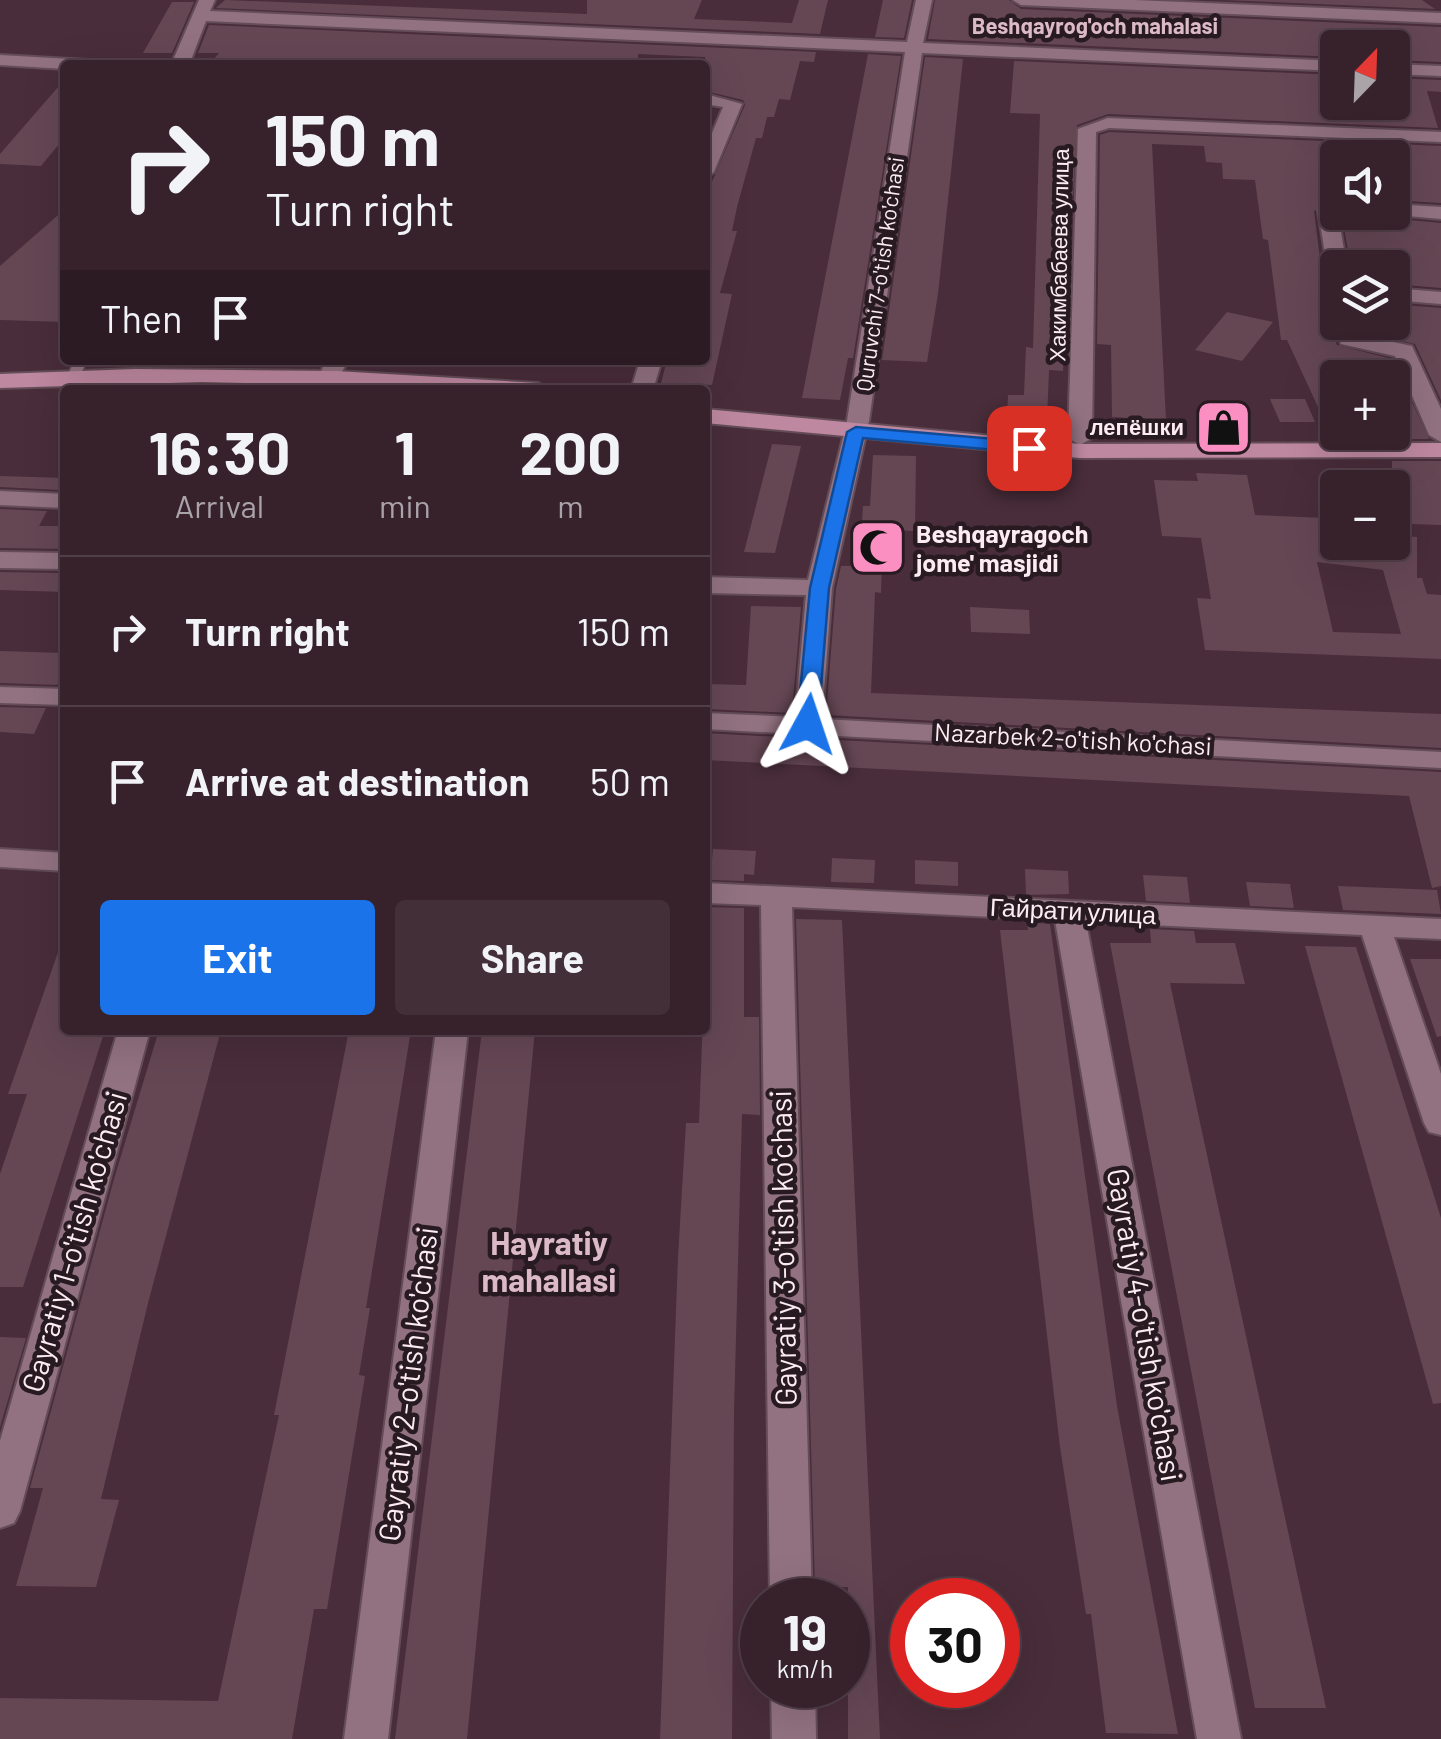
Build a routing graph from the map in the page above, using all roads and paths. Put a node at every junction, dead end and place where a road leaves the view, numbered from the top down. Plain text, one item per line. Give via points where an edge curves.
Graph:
1 (924, 0) edge
2 (1021, 0) edge
3 (204, 8) edge
4 (1441, 18) edge
5 (914, 48) junction
6 (0, 60) edge
7 (182, 60) edge
8 (60, 63) edge
9 (1320, 65) edge
10 (1410, 70) edge
11 (1441, 71) edge
12 (710, 101) edge
13 (1441, 137) edge
14 (710, 160) edge
15 (1410, 211) edge
16 (1441, 212) edge
17 (1410, 295) edge
18 (1441, 298) edge
19 (1354, 340) edge
20 (330, 375) edge
21 (74, 376) edge
22 (0, 382) edge
23 (469, 385) edge
24 (0, 394) edge
25 (710, 406) edge
26 (710, 416) edge
27 (857, 426) junction
28 (1441, 437) edge
29 (1080, 438) junction
30 (1441, 450) edge
31 (0, 498) edge
32 (60, 501) edge
33 (0, 560) edge
34 (60, 561) edge
35 (710, 584) edge
36 (819, 588) junction
37 (0, 695) edge
38 (60, 697) edge
39 (710, 721) edge
40 (808, 724) junction
41 (1441, 760) edge
42 (0, 858) edge
43 (60, 862) edge
44 (710, 893) edge
45 (776, 896) junction
46 (1069, 910) junction
47 (1375, 926) junction
48 (1441, 930) edge
49 (133, 1035) edge
50 (451, 1035) edge
51 (1441, 1123) edge
52 (0, 1511) edge
53 (791, 1578) edge
54 (793, 1708) edge
55 (366, 1739) edge
56 (794, 1739) edge
57 (1219, 1739) edge

1 - 5 street, Quruvchi 7-o'tish ko'chasi
2 - 4 street
3 - 5 street
3 - 7 street
5 - 9 street
5 - 27 street, Quruvchi 7-o'tish ko'chasi
6 - 8 street
10 - 11 street
12 - 14 street via 733,104
13 - 29 street, Хакимбабаева улица via 1108,123 1088,129
15 - 16 street
17 - 18 street
19 - 28 street via 1404,351
20 - 21 main road via 192,384
20 - 23 main road
21 - 22 main road
21 - 24 main road
25 - 27 main road
26 - 27 main road
27 - 29 main road
27 - 30 main road via 1080,451
27 - 36 street, Quruvchi 7-o'tish ko'chasi
28 - 29 main road
31 - 32 street
33 - 34 street
35 - 36 street
36 - 40 street, Quruvchi 7-o'tish ko'chasi
37 - 38 street
39 - 40 street, Nazarbek 2-o'tish ko'chasi
40 - 41 street, Nazarbek 2-o'tish ko'chasi
42 - 43 street
44 - 45 street, Гайрати улица
45 - 46 street, Гайрати улица
45 - 53 street, Gayratiy 3-o'tish ko'chasi
46 - 47 street, Гайрати улица
46 - 57 street, Gayratiy 4-o'tish ko'chasi
47 - 48 street, Гайрати улица
47 - 51 street
49 - 52 street, Gayratiy 1-o'tish ko'chasi
50 - 55 street, Gayratiy 2-o'tish ko'chasi
54 - 56 street

